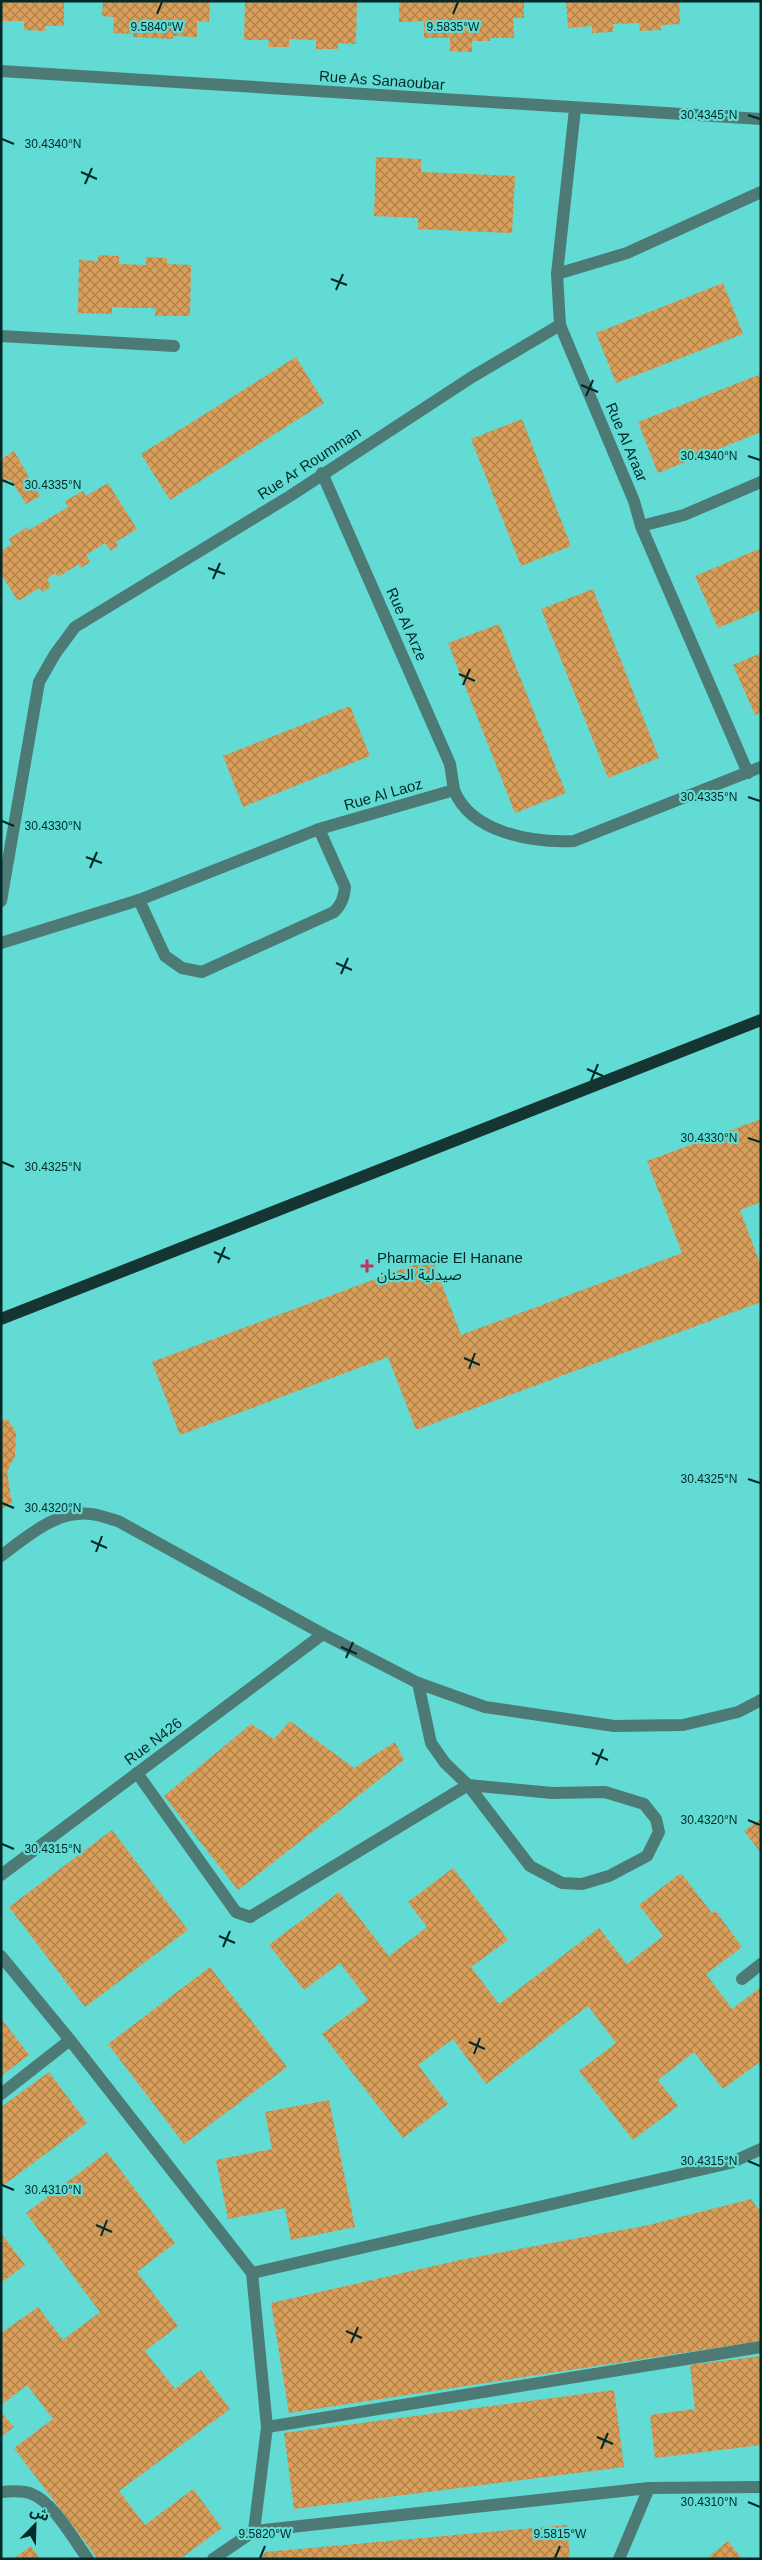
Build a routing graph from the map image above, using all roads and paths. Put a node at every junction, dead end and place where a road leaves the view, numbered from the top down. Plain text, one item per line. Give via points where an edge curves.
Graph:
1 (1, 71) edge
2 (575, 108) junction
3 (761, 119) edge
4 (761, 192) edge
5 (557, 274) junction
6 (560, 325) junction
7 (7, 336) edge
8 (1, 344) edge
9 (174, 346) dead end
10 (322, 473) junction
11 (761, 482) edge
12 (642, 526) junction
13 (761, 767) edge
14 (748, 773) junction
15 (454, 790) junction
16 (319, 828) junction
17 (139, 900) junction
18 (1, 901) edge
19 (1, 943) edge
20 (761, 1020) edge
21 (1, 1319) edge
22 (1, 1556) edge
23 (323, 1634) junction
24 (418, 1683) junction
25 (761, 1700) edge
26 (137, 1773) junction
27 (468, 1785) junction
28 (1, 1875) edge
29 (1, 1956) edge
30 (761, 1964) edge
31 (742, 1979) dead end
32 (70, 2040) junction
33 (1, 2094) edge
34 (761, 2149) edge
35 (252, 2273) junction
36 (761, 2347) edge
37 (267, 2427) junction
38 (761, 2487) edge
39 (649, 2488) junction
40 (1, 2492) edge
41 (254, 2531) junction
42 (88, 2559) edge
43 (212, 2559) edge
44 (619, 2559) edge

1 - 2 street, Rue As Sanaoubar
2 - 3 street, Rue As Sanaoubar
2 - 5 street, Rue Al Araar
4 - 5 street via 627,253
5 - 6 street, Rue Al Araar
6 - 10 street, Rue Ar Roumman
6 - 12 street, Rue Al Araar
7 - 8 street
7 - 9 street
10 - 15 street, Rue Al Arze via 450,764
10 - 18 street, Rue Ar Roumman via 290,496 75,627 39,682
11 - 12 street via 684,515
12 - 14 street, Rue Al Araar
13 - 14 street
14 - 15 street via 574,841 545,842 502,832 459,804
15 - 16 street, Rue Al Laoz
16 - 17 street, Rue Al Laoz
16 - 17 street via 345,887 340,906 334,912 202,972 182,968 165,956
17 - 19 street, Rue Al Laoz
20 - 21 main road
22 - 23 street via 36,1530 66,1514 92,1514 118,1521
23 - 24 street
23 - 26 street, Rue N426
24 - 25 street via 485,1707 614,1726 683,1724 738,1712
24 - 27 street via 431,1743 445,1763
26 - 27 street via 236,1912 250,1917
26 - 28 street, Rue N426
27 - 27 street via 530,1866 562,1883 582,1884 600,1879 647,1856 659,1832 656,1819 644,1804 605,1792 552,1793
29 - 32 street
30 - 31 street
32 - 33 street
32 - 35 street
34 - 35 street via 730,2163
35 - 37 street
36 - 37 street
37 - 41 street
38 - 39 street
39 - 41 street
39 - 44 street
40 - 42 street via 33,2494 50,2507
41 - 43 street

